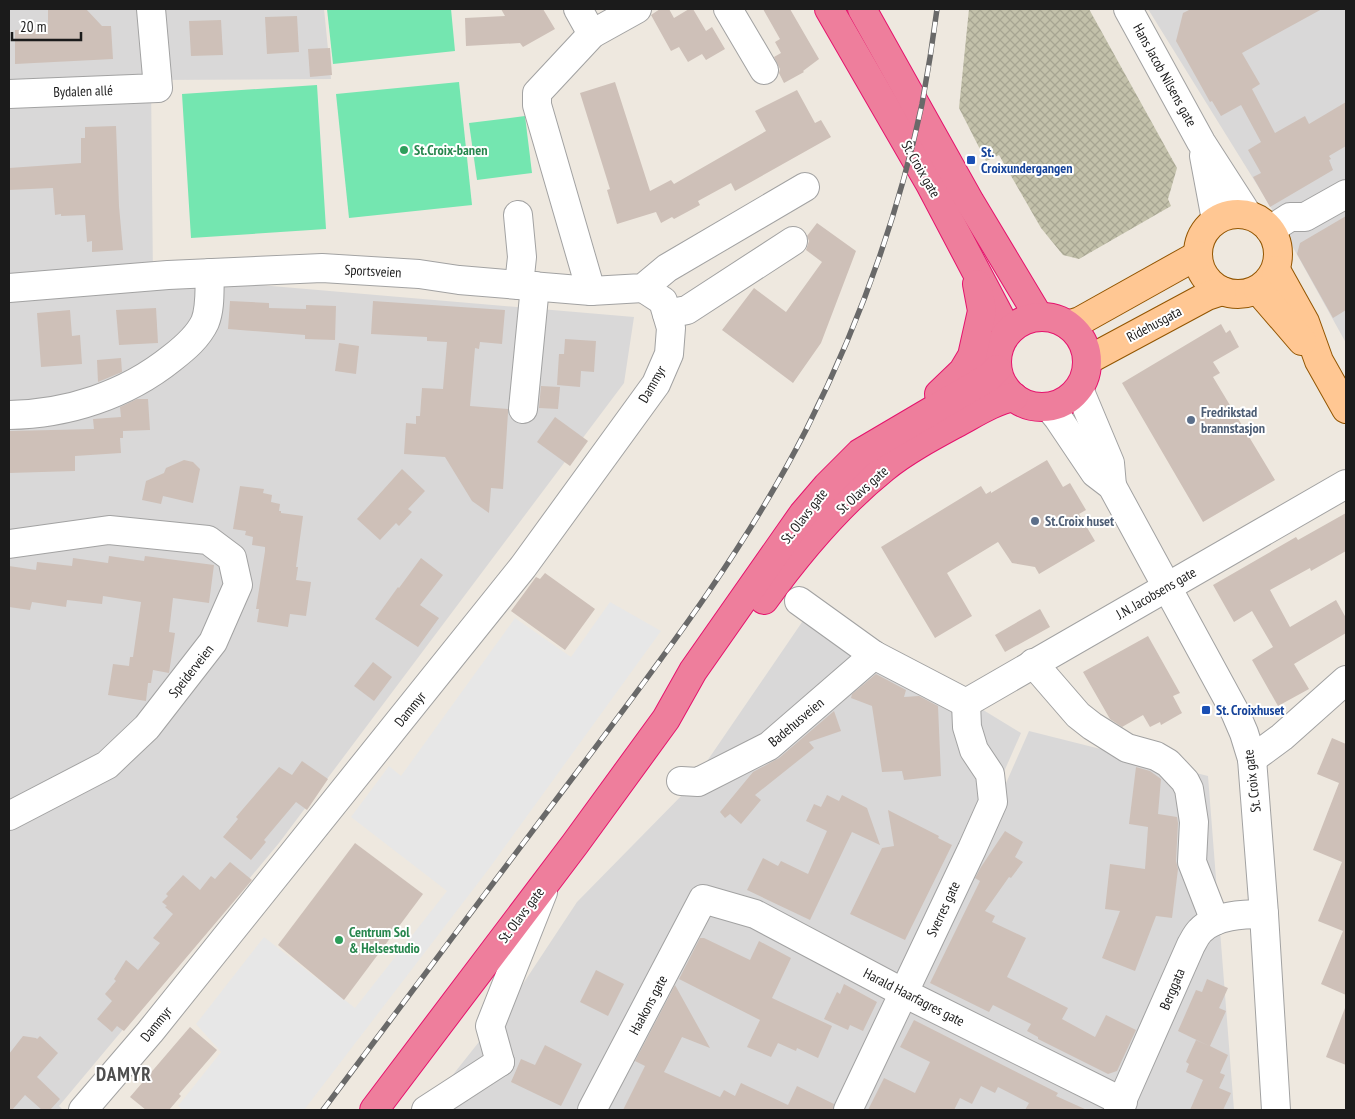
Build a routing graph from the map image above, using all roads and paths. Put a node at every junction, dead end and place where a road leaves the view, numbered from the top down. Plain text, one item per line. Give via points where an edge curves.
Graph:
1 (151, 9) edge
2 (578, 9) edge
3 (637, 9) edge
4 (728, 9) edge
5 (829, 9) edge
6 (862, 9) edge
7 (1136, 12) edge
8 (592, 34) junction
9 (764, 70) dead end
10 (9, 94) edge
11 (1201, 142) junction
12 (805, 187) dead end
13 (1346, 194) edge
14 (518, 214) dead end
15 (1248, 215) junction
16 (1216, 220) junction
17 (1270, 230) junction
18 (793, 241) dead end
19 (1198, 256) junction
20 (974, 268) junction
21 (210, 272) junction
22 (1267, 280) junction
23 (527, 285) junction
24 (9, 288) edge
25 (643, 288) junction
26 (591, 291) junction
27 (1222, 291) junction
28 (667, 314) junction
29 (1039, 317) junction
30 (1068, 324) junction
31 (1008, 332) junction
32 (1088, 360) junction
33 (998, 369) junction
34 (1079, 389) junction
35 (1014, 397) junction
36 (1049, 407) junction
37 (523, 409) dead end
38 (1346, 409) edge
39 (9, 415) edge
40 (912, 422) junction
41 (1346, 484) edge
42 (1112, 486) junction
43 (9, 544) edge
44 (1168, 587) junction
45 (799, 601) dead end
46 (746, 625) joint
47 (874, 655) junction
48 (1033, 663) junction
49 (1346, 680) edge
50 (966, 703) junction
51 (666, 719) junction
52 (1252, 759) junction
53 (681, 781) dead end
54 (9, 816) edge
55 (546, 883) junction
56 (704, 899) joint
57 (1264, 914) junction
58 (1215, 921) junction
59 (904, 992) junction
60 (1121, 1106) edge
61 (83, 1110) edge
62 (374, 1110) edge
63 (426, 1110) edge
64 (592, 1110) edge
65 (848, 1110) edge
66 (1276, 1110) edge

1 - 10 street, Bydalen allé via 158,88
2 - 8 street
3 - 8 street
4 - 9 street
5 - 20 highway, St. Croix gate via 930,184
6 - 29 highway, St. Croix gate via 970,202
7 - 11 street, Hans Jacob Nilsens gate
8 - 26 street via 537,93 537,105
11 - 15 street, Hans Jacob Nilsens gate
11 - 16 street, Hans Jacob Nilsens gate
12 - 25 street via 667,268
13 - 17 street via 1304,218 1290,217
14 - 23 street
15 - 16 main road via 1232,214
15 - 17 main road via 1260,220
16 - 19 main road via 1206,230
17 - 22 main road via 1279,249 1279,260
18 - 28 street via 687,310
19 - 27 main road via 1204,277
19 - 30 main road via 1080,321
20 - 31 highway, St. Croix gate
20 - 40 highway via 982,311 972,356 963,371
21 - 23 street, Sportsveien via 322,268
21 - 24 street, Sportsveien
21 - 39 street via 209,311 205,323 185,348 152,374 91,402 34,415
22 - 27 main road via 1240,295
22 - 38 main road via 1305,322 1319,361
23 - 26 street, Sportsveien
23 - 37 street
25 - 26 street, Sportsveien
25 - 28 street, Dammyr via 663,301
27 - 32 main road, Ridehusgata
28 - 61 street, Dammyr via 669,354 656,384 523,567 156,1024
29 - 30 highway via 1054,318
29 - 31 highway via 1022,322
30 - 32 highway via 1082,340
31 - 33 highway via 999,349
32 - 34 highway via 1086,375
33 - 35 highway via 1003,384
33 - 40 highway, St. Olavs gate
34 - 36 highway via 1065,401
34 - 42 street, St. Croix gate via 1110,463
35 - 36 highway via 1030,406
35 - 46 highway, St Olavs gate via 982,409 885,468 840,508
36 - 42 street, St. Croix gate via 1095,473
40 - 51 highway, St. Olavs gate via 860,453 803,514 693,672
41 - 44 street, J.N. Jacobsens gate
42 - 44 street, St. Croix gate
43 - 54 street, Speiderveien via 109,530 208,540 232,558 238,585 213,642 147,727 107,765
44 - 48 street, J.N. Jacobsens gate
44 - 52 street, St. Croix gate via 1235,712
45 - 47 street
46 - 51 highway, St. Olavs gate via 708,680
47 - 50 street
47 - 53 street, Badehusveien via 769,746 698,782
48 - 50 street, J.N. Jacobsens gate
48 - 58 street via 1078,715 1092,726 1127,748 1168,763 1185,781 1194,822 1192,862
49 - 52 street
50 - 59 street, Sverres gate via 967,727 974,750 990,774 993,802
51 - 55 highway, St. Olavs gate
52 - 57 street, St. Croix gate
55 - 62 highway, St. Olavs gate
55 - 63 street via 490,1026 507,1065
56 - 59 street, Harald Haarfagres gate via 755,914
56 - 64 street, Haakons gate
57 - 58 street, Berggata via 1239,915
57 - 66 street, St. Croix gate
58 - 60 street, Berggata via 1200,930 1191,945
59 - 60 street, Harald Haarfagres gate
59 - 65 street, Sverres gate

